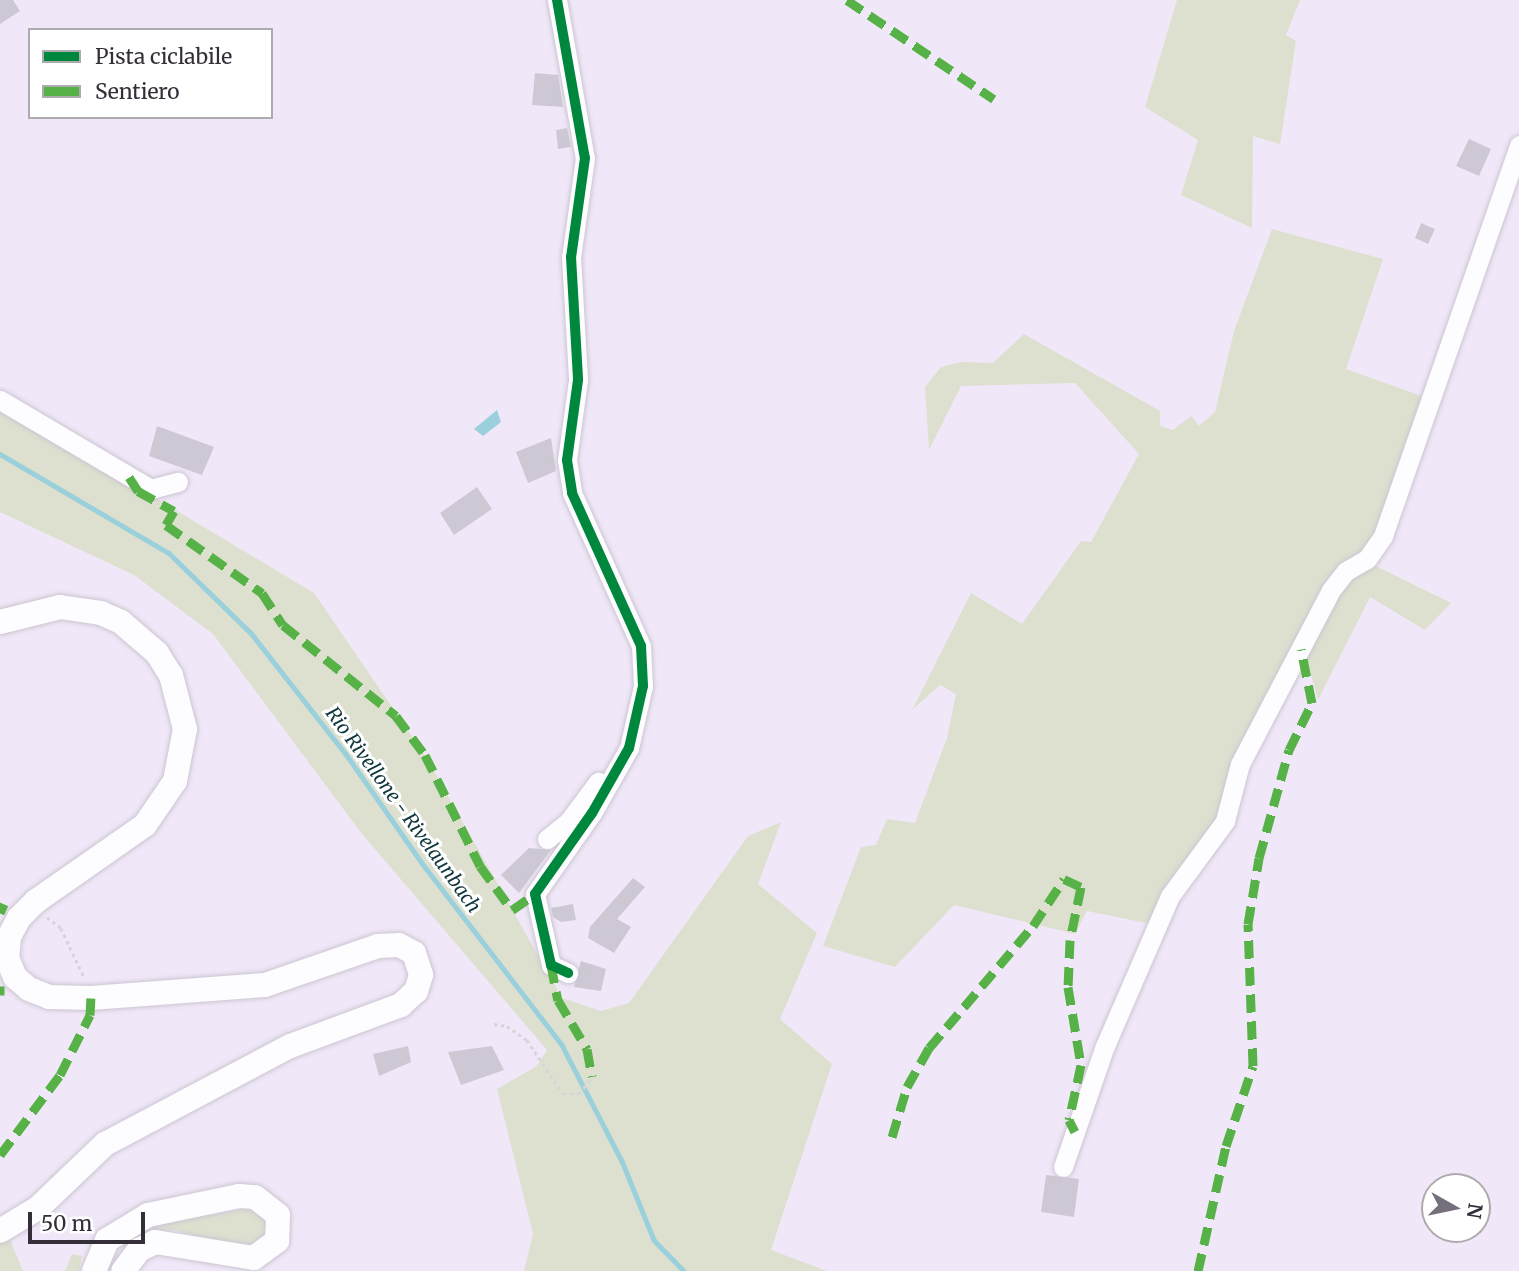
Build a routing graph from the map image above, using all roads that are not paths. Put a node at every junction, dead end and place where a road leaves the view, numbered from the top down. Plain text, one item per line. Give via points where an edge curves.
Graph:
1 (557, 0) edge
2 (1519, 145) edge
3 (0, 400) edge
4 (178, 482) dead end
5 (0, 622) edge
6 (629, 748) junction
7 (547, 839) dead end
8 (568, 974) dead end
9 (1063, 1167) dead end
10 (0, 1231) edge
11 (94, 1271) edge
12 (123, 1271) edge

1 - 6 street via 585,158 572,257 578,380 567,460 572,493 641,646 643,686
2 - 9 street via 1383,536 1367,559 1346,571 1331,590 1240,764 1225,821 1170,896 1105,1046
3 - 4 street via 151,489
5 - 10 main road via 50,608 101,613 139,634 157,653 180,700 185,729 183,755 163,804 145,825 36,901 9,937 11,967 29,989 49,997 91,998 265,985 378,946 399,945 420,962 416,991 401,1005 290,1046 214,1082 105,1144 38,1208
6 - 7 street via 614,759 569,821
6 - 8 street via 592,813 536,894 551,965
11 - 12 main road via 107,1240 148,1215 239,1196 262,1200 278,1215 277,1241 254,1258 155,1242 139,1250

